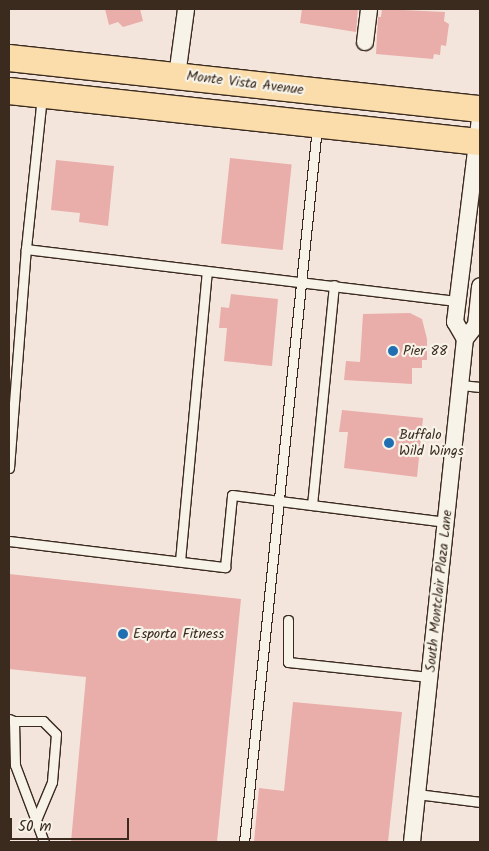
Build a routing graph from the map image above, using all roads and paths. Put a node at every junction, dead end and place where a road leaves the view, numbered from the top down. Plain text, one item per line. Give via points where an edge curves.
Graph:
1 (186, 9) edge
2 (369, 9) edge
3 (365, 42) dead end
4 (9, 58) edge
5 (177, 76) junction
6 (9, 92) edge
7 (42, 94) junction
8 (480, 109) edge
9 (317, 125) junction
10 (479, 134) edge
11 (26, 249) junction
12 (207, 271) junction
13 (302, 282) junction
14 (334, 286) junction
15 (480, 286) edge
16 (458, 300) junction
17 (465, 339) junction
18 (460, 385) junction
19 (480, 387) edge
20 (9, 468) edge
21 (280, 501) junction
22 (312, 505) junction
23 (446, 522) junction
24 (9, 541) edge
25 (180, 562) junction
26 (288, 620) dead end
27 (429, 677) junction
28 (11, 720) edge
29 (417, 794) junction
30 (480, 802) edge
31 (36, 820) junction
32 (44, 842) edge
33 (244, 842) edge
34 (412, 842) edge

1 - 5 street
2 - 3 street
4 - 5 main road, Monte Vista Avenue
5 - 8 main road, Monte Vista Avenue
6 - 7 main road
7 - 9 main road
7 - 11 lane
9 - 10 main road
9 - 13 lane
10 - 16 street, South Montclair Plaza Lane
11 - 12 lane
11 - 20 lane
12 - 13 lane
12 - 25 lane
13 - 14 lane
13 - 21 lane
14 - 16 lane
14 - 22 lane
15 - 17 street, South Montclair Plaza Lane via 476,325
16 - 17 street, South Montclair Plaza Lane via 456,322
17 - 18 street, South Montclair Plaza Lane
18 - 19 lane
18 - 23 street, South Montclair Plaza Lane
21 - 22 lane
21 - 25 lane via 232,495 225,567
21 - 33 lane
22 - 23 lane
23 - 27 street, South Montclair Plaza Lane
24 - 25 lane
26 - 27 lane via 288,662
27 - 29 street, South Montclair Plaza Lane
28 - 31 lane via 15,765
28 - 31 lane via 43,721 56,734 52,782
29 - 30 lane
29 - 34 street, South Montclair Plaza Lane
31 - 32 lane

